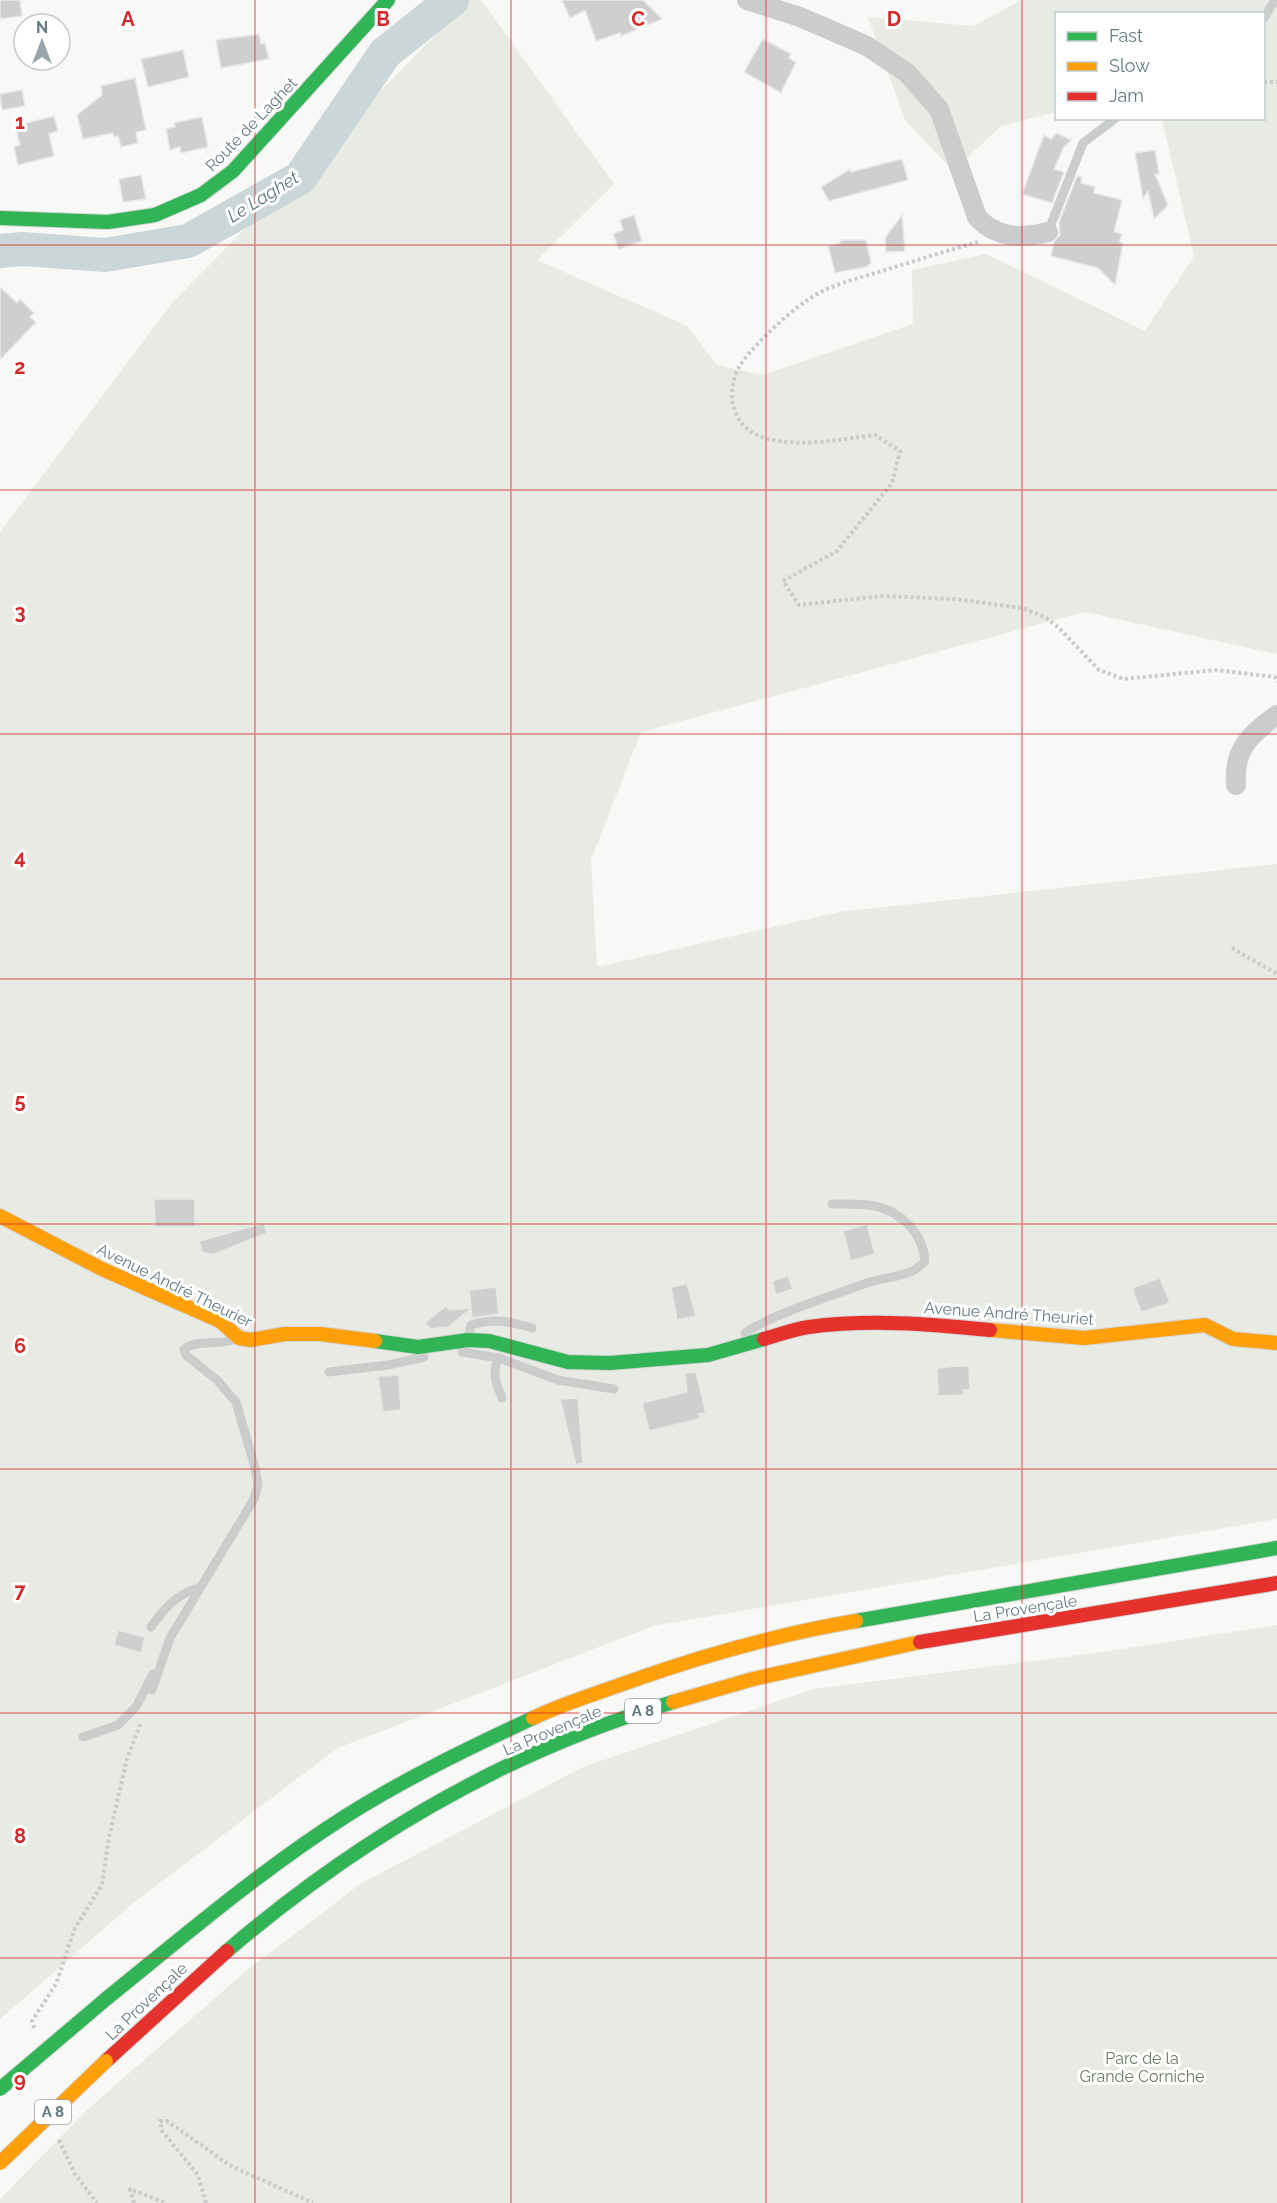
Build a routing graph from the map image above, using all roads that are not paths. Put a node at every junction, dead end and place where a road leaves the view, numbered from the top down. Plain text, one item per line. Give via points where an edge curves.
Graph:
1 (388, 0) edge
2 (747, 0) edge
3 (1275, 0) edge
4 (1265, 15) edge
5 (1113, 120) edge
6 (0, 218) edge
7 (1048, 232) joint
8 (1277, 716) edge
9 (1236, 785) dead end
10 (832, 1204) dead end
11 (0, 1216) edge
12 (532, 1328) dead end
13 (771, 1336) joint
14 (239, 1338) junction
15 (468, 1340) junction
16 (1277, 1343) edge
17 (444, 1346) junction
18 (741, 1347) junction
19 (499, 1358) junction
20 (329, 1372) dead end
21 (614, 1389) dead end
22 (502, 1398) dead end
23 (1277, 1548) edge
24 (1277, 1583) edge
25 (198, 1588) junction
26 (151, 1627) dead end
27 (159, 1668) junction
28 (152, 1690) dead end
29 (83, 1737) dead end
30 (0, 2089) edge
31 (0, 2163) edge

1 - 6 main road, Route de Laghet via 233,171 201,195 155,215 108,222
2 - 7 street via 800,17 867,46 907,73 939,110 977,217 1001,235 1030,237
3 - 4 lane
5 - 7 lane via 1083,143
8 - 9 street via 1257,729 1241,751 1234,768
10 - 18 lane via 876,1206 908,1222 924,1245 925,1260 917,1270 872,1282 771,1320 746,1332
11 - 14 main road, Avenue André Theurier via 102,1269 220,1321
12 - 15 lane via 507,1320 486,1320 471,1325
13 - 16 main road, Avenue André Theuriet via 806,1327 849,1323 914,1323 1084,1338 1205,1325 1233,1339
13 - 18 main road, Avenue André Theurier
14 - 17 main road, Avenue André Theurier via 320,1334 418,1347
14 - 25 lane via 227,1343 189,1345 184,1350 236,1402 258,1484 254,1499
15 - 17 main road, Avenue André Theurier
15 - 18 main road, Avenue André Theurier via 489,1341 568,1362 610,1363 708,1355
17 - 19 lane
17 - 20 lane via 426,1357
19 - 21 lane via 558,1380
19 - 22 lane via 494,1366 494,1379
23 - 30 main road, La Provençale / A 8, bridge via 816,1628 700,1657 556,1707 436,1764 346,1816 247,1885
24 - 31 main road, La Provençale / A 8, bridge via 989,1630 801,1666 702,1692 537,1751 391,1828 319,1877 204,1969
25 - 26 lane via 167,1605
25 - 27 lane via 170,1638
27 - 28 lane
27 - 29 lane via 136,1707 118,1725

